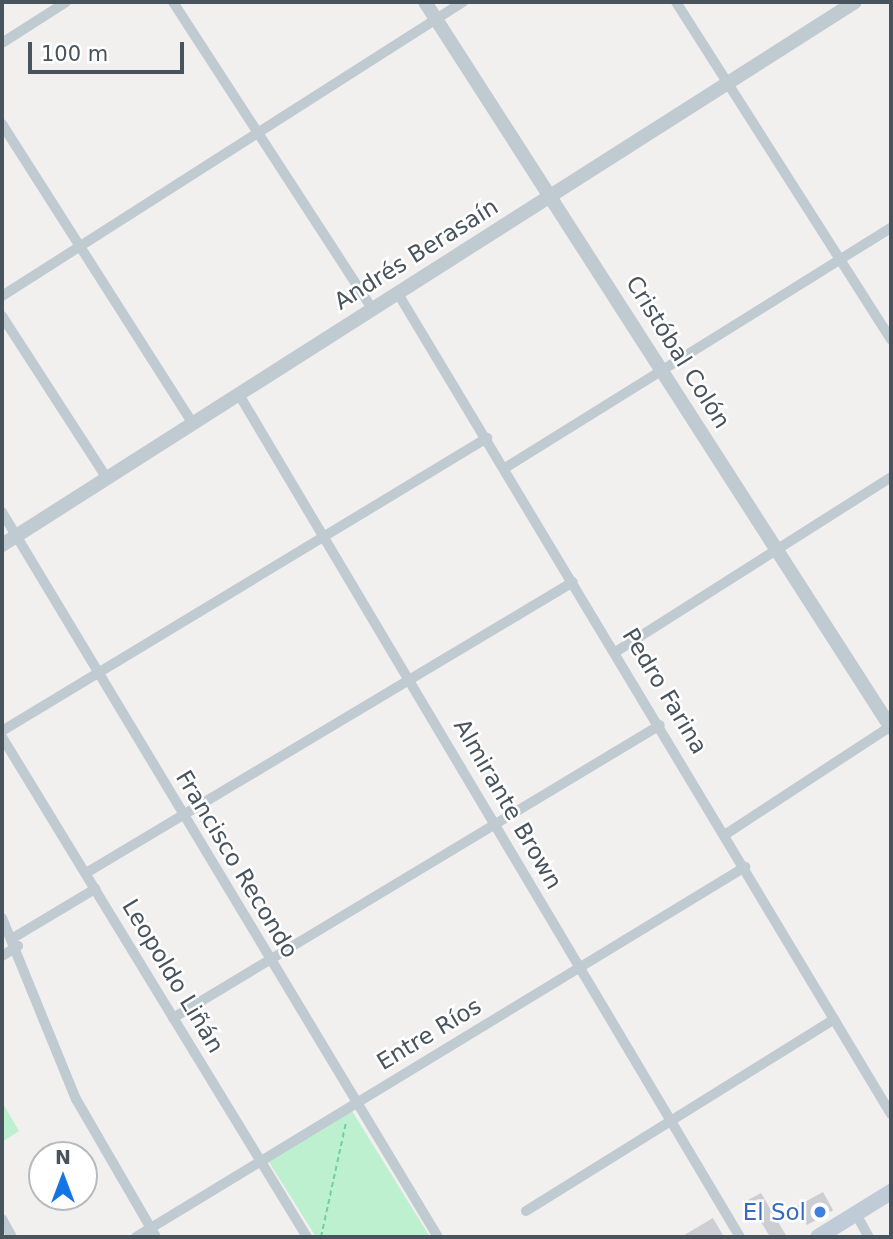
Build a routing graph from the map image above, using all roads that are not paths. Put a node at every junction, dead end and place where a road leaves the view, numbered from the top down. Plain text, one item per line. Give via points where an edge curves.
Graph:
1 (66, 2) edge
2 (173, 2) edge
3 (425, 2) edge
4 (463, 2) edge
5 (676, 2) edge
6 (855, 2) edge
7 (436, 19) junction
8 (2, 43) edge
9 (729, 82) junction
10 (2, 124) edge
11 (257, 132) junction
12 (552, 194) junction
13 (891, 228) edge
14 (81, 246) junction
15 (841, 261) junction
16 (397, 292) junction
17 (2, 296) edge
18 (372, 309) junction
19 (2, 316) edge
20 (891, 339) edge
21 (663, 372) junction
22 (238, 393) junction
23 (192, 422) junction
24 (487, 438) junction
25 (505, 468) junction
26 (106, 477) junction
27 (891, 477) edge
28 (2, 512) edge
29 (16, 535) junction
30 (324, 537) junction
31 (2, 545) edge
32 (777, 550) junction
33 (573, 582) junction
34 (617, 651) junction
35 (98, 672) junction
36 (410, 680) junction
37 (660, 725) junction
38 (891, 727) edge
39 (2, 738) edge
40 (183, 816) junction
41 (495, 822) junction
42 (726, 834) junction
43 (744, 867) junction
44 (86, 873) junction
45 (96, 889) junction
46 (2, 918) edge
47 (15, 942) junction
48 (2, 956) edge
49 (270, 959) junction
50 (579, 967) junction
51 (173, 1017) junction
52 (834, 1019) junction
53 (353, 1105) junction
54 (891, 1114) edge
55 (673, 1120) junction
56 (261, 1161) junction
57 (891, 1192) edge
58 (526, 1211) dead end
59 (856, 1214) junction
60 (2, 1219) edge
61 (153, 1233) edge
62 (12, 1237) edge
63 (136, 1237) edge
64 (307, 1237) edge
65 (438, 1237) edge
66 (740, 1237) edge
67 (818, 1237) edge
68 (869, 1237) edge

1 - 8 street
2 - 11 street
3 - 7 street, Cristóbal Colón
4 - 7 street
5 - 9 street
6 - 9 street, Andrés Berasaín
7 - 11 street
7 - 12 street, Cristóbal Colón
9 - 12 street, Andrés Berasaín
9 - 15 street
10 - 14 street
11 - 14 street
11 - 18 street
12 - 16 street, Andrés Berasaín
12 - 21 street, Cristóbal Colón
13 - 15 street
14 - 17 street
14 - 23 street
15 - 20 street
15 - 21 street
16 - 18 street, Andrés Berasaín
16 - 24 street, Pedro Farina
18 - 22 street, Andrés Berasaín
19 - 26 street
21 - 25 street
21 - 32 street, Cristóbal Colón
22 - 23 street, Andrés Berasaín
22 - 30 street, Almirante Brown
23 - 26 street, Andrés Berasaín
24 - 25 street, Pedro Farina
24 - 30 street
25 - 33 street, Pedro Farina
26 - 29 street, Andrés Berasaín
27 - 32 street
28 - 29 street, Francisco Recondo
29 - 31 street, Andrés Berasaín
29 - 35 street, Francisco Recondo
30 - 35 street
30 - 36 street, Almirante Brown
32 - 34 street
32 - 38 street, Cristóbal Colón
33 - 34 street, Pedro Farina
33 - 36 street
34 - 37 street, Pedro Farina
35 - 39 street
35 - 40 street, Francisco Recondo
36 - 40 street
36 - 41 street, Almirante Brown
37 - 41 street
37 - 42 street, Pedro Farina
38 - 42 street
39 - 44 street, Leopoldo Liñán
40 - 44 street
40 - 49 street, Francisco Recondo
41 - 49 street
41 - 50 street, Almirante Brown
42 - 43 street, Pedro Farina
43 - 50 street, Entre Ríos
43 - 52 street, Pedro Farina
44 - 45 street, Leopoldo Liñán
45 - 47 street
45 - 51 street, Leopoldo Liñán
46 - 47 street
47 - 48 street
47 - 61 street via 76,1099
49 - 51 street
49 - 53 street, Francisco Recondo
50 - 53 street, Entre Ríos
50 - 55 street, Almirante Brown
51 - 56 street, Leopoldo Liñán
52 - 54 street, Pedro Farina
52 - 55 street
53 - 56 street, Entre Ríos
53 - 65 street, Francisco Recondo
55 - 58 street
55 - 66 street, Almirante Brown
56 - 61 street, Entre Ríos
56 - 64 street, Leopoldo Liñán
57 - 59 main road
59 - 67 main road
59 - 68 street
60 - 62 street
61 - 63 street, Entre Ríos

